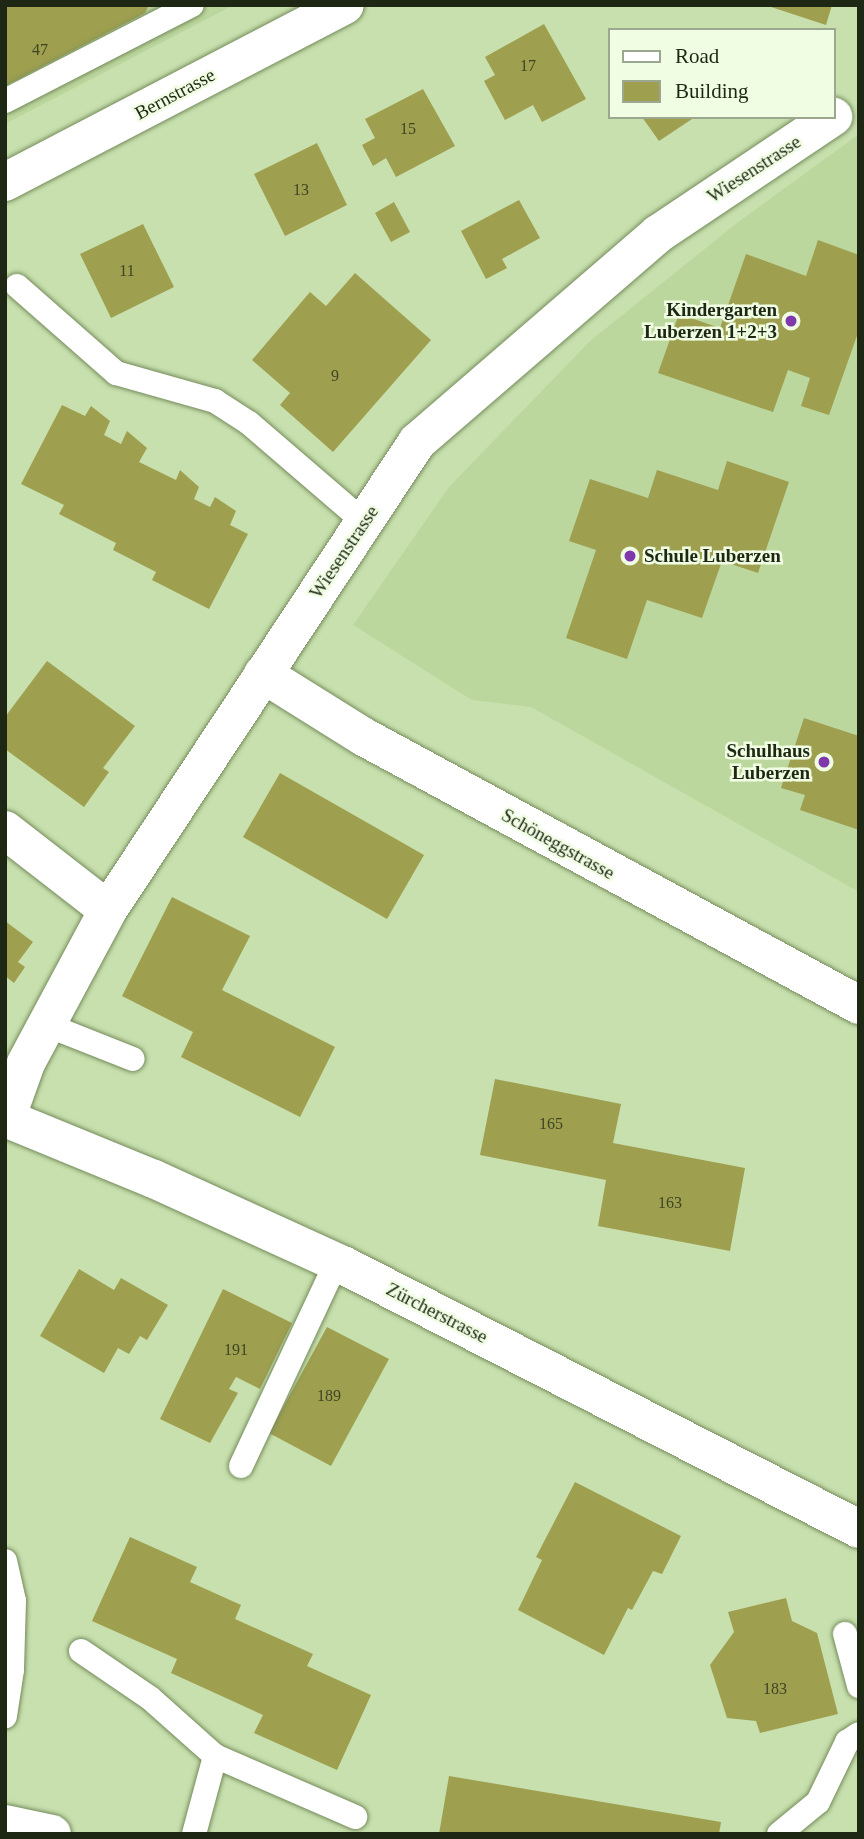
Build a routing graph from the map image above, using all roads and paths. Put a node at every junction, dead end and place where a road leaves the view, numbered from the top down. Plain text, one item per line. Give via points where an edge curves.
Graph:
1 (192, 5) edge
2 (345, 5) edge
3 (5, 101) edge
4 (859, 101) edge
5 (836, 116) edge
6 (831, 119) edge
7 (5, 182) edge
8 (17, 286) dead end
9 (364, 522) junction
10 (262, 674) junction
11 (5, 830) edge
12 (108, 910) junction
13 (859, 1005) edge
14 (47, 1025) junction
15 (133, 1059) dead end
16 (6, 1119) edge
17 (336, 1263) junction
18 (240, 1466) dead end
19 (859, 1529) edge
20 (5, 1561) edge
21 (845, 1633) dead end
22 (81, 1651) dead end
23 (859, 1686) edge
24 (5, 1716) edge
25 (859, 1734) edge
26 (215, 1756) junction
27 (355, 1817) dead end
28 (5, 1824) edge
29 (52, 1834) edge
30 (194, 1834) edge
31 (779, 1834) edge

1 - 3 lane
2 - 7 street, Bernstrasse
4 - 5 street, Wiesenstrasse
6 - 9 street, Wiesenstrasse via 680,219 616,270 417,442
8 - 9 lane via 116,373 215,401 249,423
9 - 10 street, Wiesenstrasse
10 - 12 street, Wiesenstrasse
10 - 13 street, Schöneggstrasse via 364,737
11 - 12 street
12 - 14 street, Wiesenstrasse
14 - 15 lane
14 - 16 street, Wiesenstrasse via 26,1063
16 - 17 street, Zürcherstrasse via 154,1179
17 - 18 lane
17 - 19 street, Zürcherstrasse
20 - 24 lane via 14,1601
21 - 23 lane
22 - 26 lane via 150,1698
25 - 31 lane via 847,1742 818,1802
26 - 27 lane
26 - 30 lane
28 - 29 street

